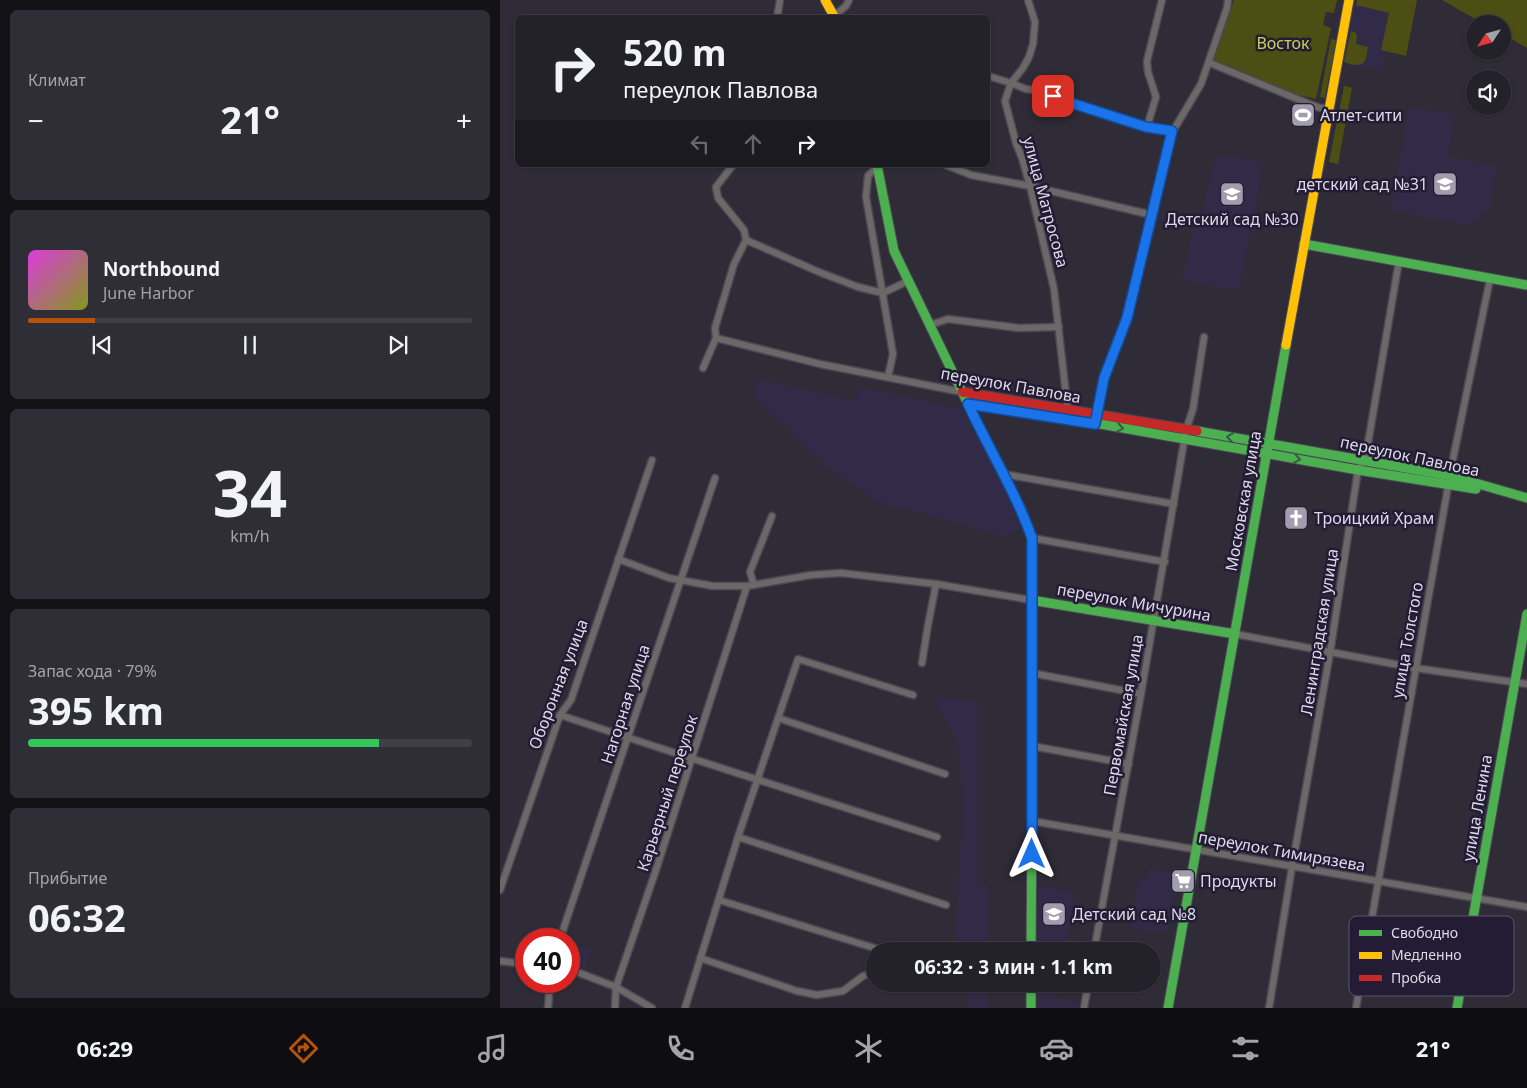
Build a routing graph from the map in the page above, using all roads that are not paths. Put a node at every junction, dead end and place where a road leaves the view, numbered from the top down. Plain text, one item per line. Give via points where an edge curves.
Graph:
1 (780, 0) edge
2 (825, 0) edge
3 (849, 0) edge
4 (1028, 0) edge
5 (1162, 0) edge
6 (1228, 0) edge
7 (1349, 0) edge
8 (778, 15) edge
9 (833, 15) edge
10 (836, 15) edge
11 (1210, 62) junction
12 (990, 77) edge
13 (1011, 83) junction
14 (1329, 110) junction
15 (1146, 127) junction
16 (1172, 131) junction
17 (731, 167) edge
18 (876, 167) edge
19 (877, 167) edge
20 (951, 167) edge
21 (1030, 186) junction
22 (1152, 215) junction
23 (746, 240) junction
24 (1304, 244) junction
25 (1400, 261) junction
26 (1490, 279) junction
27 (908, 281) junction
28 (1527, 285) edge
29 (883, 293) junction
30 (930, 325) junction
31 (1059, 327) junction
32 (1204, 336) dead end
33 (716, 338) junction
34 (703, 368) dead end
35 (888, 377) junction
36 (962, 392) junction
37 (968, 404) junction
38 (1065, 414) junction
39 (1095, 419) junction
40 (1186, 430) junction
41 (1186, 440) junction
42 (1268, 443) junction
43 (1267, 454) junction
44 (652, 460) dead end
45 (1364, 461) junction
46 (1358, 470) junction
47 (1004, 474) junction
48 (715, 478) dead end
49 (1450, 481) junction
50 (1527, 498) edge
51 (1174, 504) junction
52 (772, 516) dead end
53 (1032, 538) junction
54 (618, 559) junction
55 (1165, 562) junction
56 (680, 580) junction
57 (936, 584) junction
58 (751, 586) junction
59 (1031, 600) junction
60 (1527, 614) edge
61 (1154, 620) junction
62 (1235, 634) junction
63 (1330, 653) junction
64 (922, 663) dead end
65 (1415, 668) junction
66 (1032, 673) junction
67 (1515, 682) junction
68 (1527, 684) edge
69 (1141, 694) junction
70 (913, 695) dead end
71 (560, 715) junction
72 (778, 718) junction
73 (629, 737) junction
74 (1032, 746) junction
75 (692, 759) junction
76 (1128, 764) junction
77 (945, 774) dead end
78 (757, 780) junction
79 (1032, 821) junction
80 (1115, 836) junction
81 (738, 837) junction
82 (937, 837) dead end
83 (1196, 850) junction
84 (1292, 867) junction
85 (1378, 881) junction
86 (500, 890) edge
87 (1476, 898) junction
88 (719, 900) junction
89 (946, 905) dead end
90 (1527, 907) edge
91 (1372, 916) edge
92 (1473, 916) edge
93 (564, 928) edge
94 (1031, 942) edge
95 (1096, 942) edge
96 (866, 945) edge
97 (700, 958) junction
98 (500, 961) edge
99 (515, 963) edge
100 (580, 973) edge
101 (866, 975) edge
102 (616, 987) junction
103 (1031, 992) edge
104 (1087, 992) edge
105 (549, 993) edge
106 (548, 1008) edge
107 (615, 1008) edge
108 (652, 1008) edge
109 (685, 1008) edge
110 (1031, 1008) edge
111 (1084, 1008) edge
112 (1168, 1008) edge
113 (1268, 1008) edge

1 - 8 street
2 - 9 street
3 - 10 street
4 - 13 street, улица Матросова via 1035,22 1032,44 1029,57
5 - 15 street via 1147,61 1156,97
6 - 11 street
7 - 14 street, Московская улица
11 - 14 street
11 - 16 street via 1202,84
12 - 13 street
13 - 15 street
13 - 21 street, улица Матросова via 1005,101
14 - 24 street, Московская улица
15 - 16 street
16 - 22 street
17 - 23 street via 716,187 718,198 744,230
18 - 29 street via 868,176 866,197
19 - 27 street via 894,251
20 - 21 street via 971,175
21 - 22 street
21 - 31 street, улица Матросова via 1054,289
22 - 39 street via 1127,318 1104,378
23 - 29 street via 819,272
23 - 33 street via 723,298 715,328
24 - 25 street
24 - 42 street, Московская улица
25 - 26 street
25 - 45 street, Ленинградская улица
26 - 28 street
26 - 49 street, улица Толстого
27 - 29 street
27 - 30 street
29 - 35 street via 894,354
30 - 31 street via 948,319 1019,328
30 - 36 street
31 - 38 street, улица Матросова via 1067,403
32 - 40 street, Первомайская улица via 1193,409
33 - 34 street
33 - 35 street, переулок Павлова
35 - 36 street, переулок Павлова
36 - 37 street
36 - 38 street, переулок Павлова
37 - 38 street, переулок Павлова
37 - 47 street
38 - 39 street, переулок Павлова
39 - 40 street, переулок Павлова
39 -> 41 street, переулок Павлова
40 - 41 street, Первомайская улица
42 -> 40 street, переулок Павлова
41 - 43 street, переулок Павлова
41 - 51 street, Первомайская улица
42 - 43 street, Московская улица
42 - 45 street, переулок Павлова
43 -> 46 street, переулок Павлова
43 - 62 street, Московская улица
44 - 54 street, Оборонная улица
45 - 46 street, Ленинградская улица
45 - 49 street, переулок Павлова
46 - 49 street, переулок Павлова
46 - 63 street, Ленинградская улица
47 - 51 street
47 - 53 street
48 - 56 street, Нагорная улица
49 - 50 street, переулок Павлова
49 - 65 street, улица Толстого
51 - 55 street, Первомайская улица
52 - 58 street, Карьерный переулок via 750,572
53 - 55 street
53 - 59 street
54 - 56 street, переулок Мичурина
54 - 71 street, Оборонная улица via 570,700
55 - 61 street, Первомайская улица
56 - 58 street, переулок Мичурина via 713,586
56 - 73 street, Нагорная улица
57 - 58 street, переулок Мичурина via 842,573
57 - 59 street, переулок Мичурина
57 - 64 street
58 - 75 street, Карьерный переулок
59 - 61 street, переулок Мичурина
59 - 66 street
60 - 67 street, улица Ленина
61 - 62 street, переулок Мичурина
61 - 69 street, Первомайская улица
62 - 63 street, переулок Мичурина
62 - 83 street, Московская улица
63 - 65 street, переулок Мичурина
63 - 84 street, Ленинградская улица
65 - 67 street, переулок Мичурина
65 - 85 street, улица Толстого
66 - 69 street
66 - 74 street
67 - 68 street, переулок Мичурина
67 - 87 street, улица Ленина
69 - 76 street, Первомайская улица
70 - 72 street via 798,659
71 - 73 street
71 - 86 street, Оборонная улица
72 - 77 street
72 - 78 street
73 - 75 street
73 - 93 street, Нагорная улица
74 - 76 street
74 - 79 street
75 - 78 street
75 - 102 street, Карьерный переулок
76 - 80 street, Первомайская улица
78 - 81 street
78 - 82 street
79 - 80 street, переулок Тимирязева
79 - 94 street
80 - 83 street, переулок Тимирязева
80 - 95 street, Первомайская улица
81 - 88 street
81 - 89 street
83 - 84 street, переулок Тимирязева
83 - 112 street, Московская улица
84 - 85 street, переулок Тимирязева
84 - 113 street, Ленинградская улица
85 - 87 street, переулок Тимирязева
85 - 91 street, улица Толстого
87 - 90 street, переулок Тимирязева
87 - 92 street, улица Ленина
88 - 96 street
88 - 97 street
97 - 101 street via 818,995 843,991
97 - 109 street
98 - 99 street
100 - 102 street
102 - 107 street, Карьерный переулок
102 - 108 street
103 - 110 street
104 - 111 street
105 - 106 street

